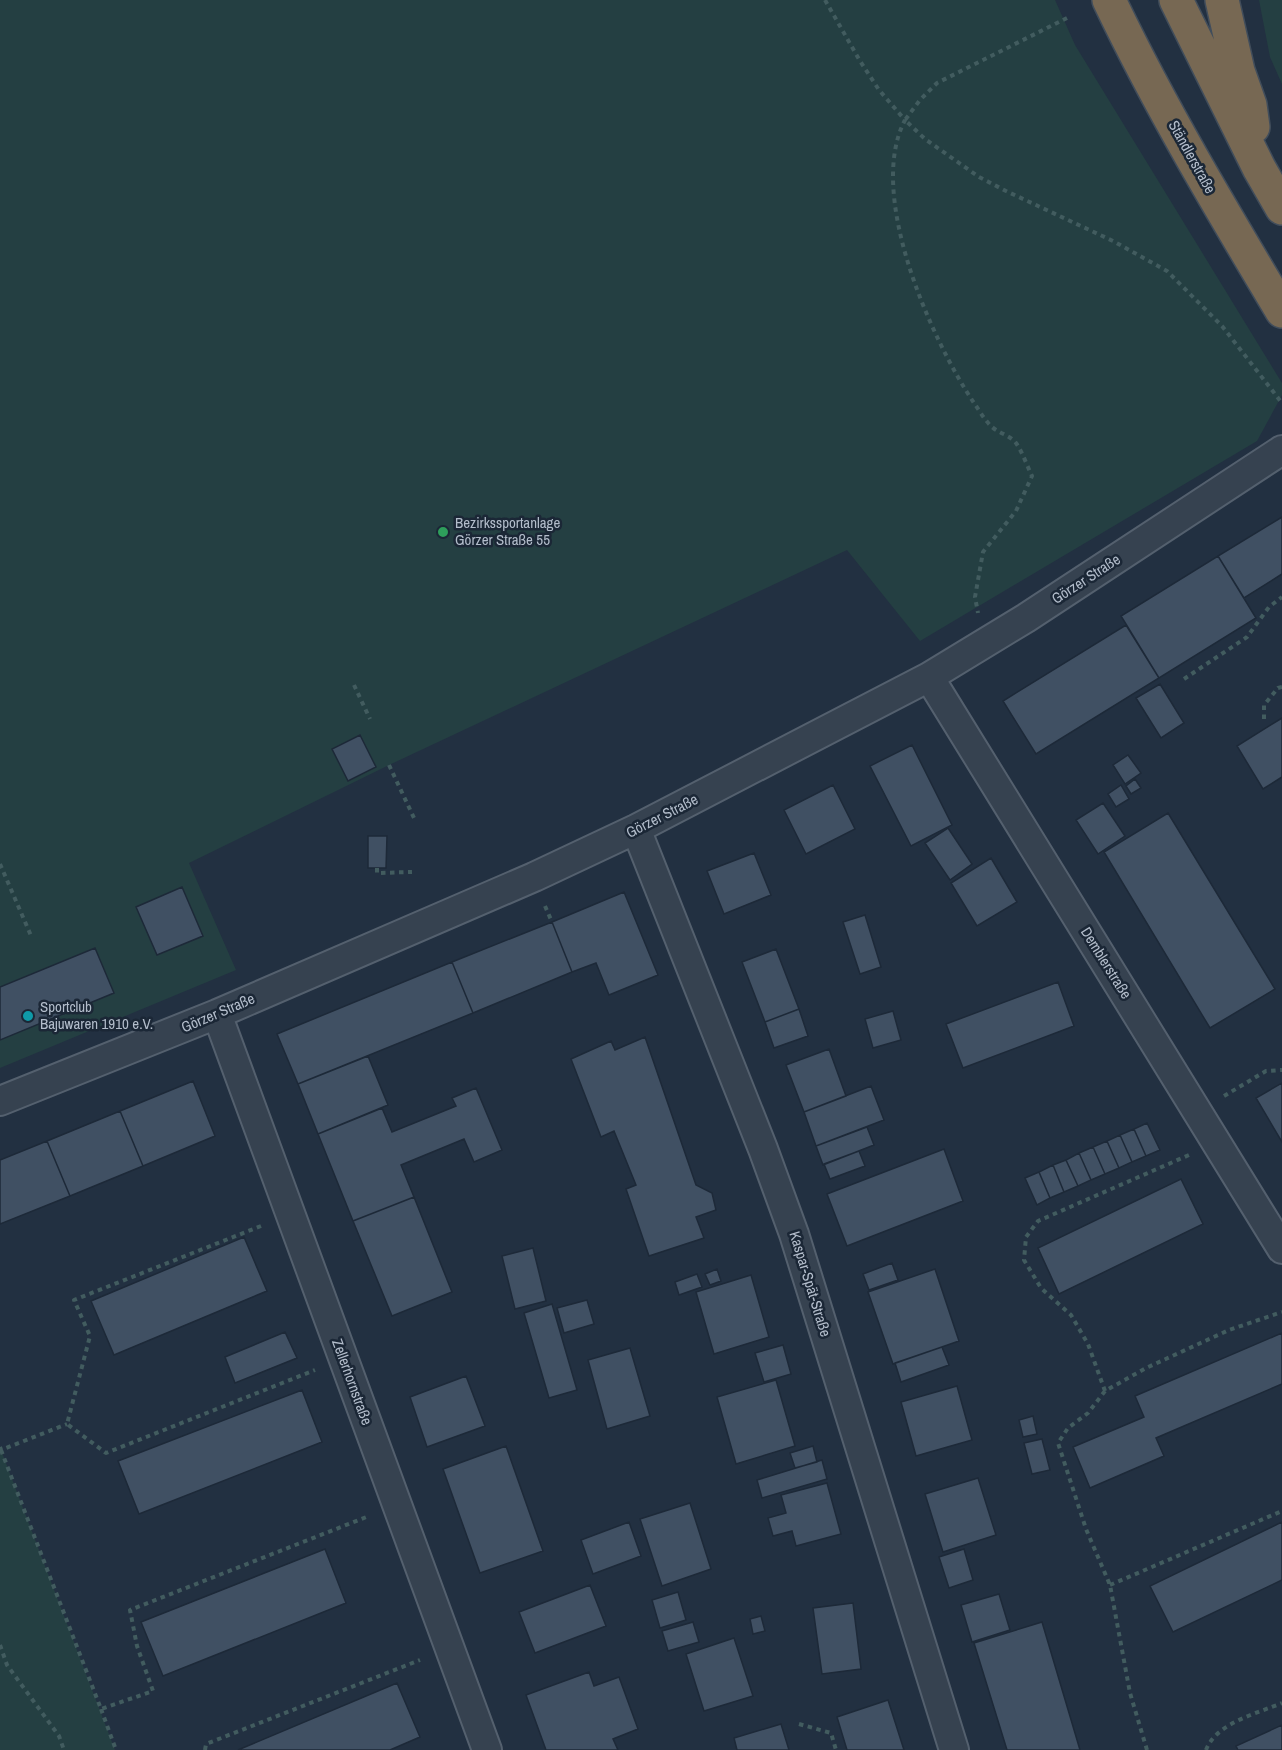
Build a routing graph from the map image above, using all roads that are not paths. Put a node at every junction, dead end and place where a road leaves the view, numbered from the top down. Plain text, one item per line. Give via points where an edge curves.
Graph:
1 (1109, 0) edge
2 (1176, 0) edge
3 (1222, 0) edge
4 (1259, 168) junction
5 (1282, 208) edge
6 (1282, 311) edge
7 (1282, 450) edge
8 (929, 676) junction
9 (636, 830) junction
10 (217, 1014) junction
11 (0, 1101) edge
12 (1282, 1249) edge
13 (487, 1750) edge
14 (954, 1750) edge

1 - 6 highway, Ständlerstraße via 1203,178
2 - 4 highway
3 - 4 highway via 1250,105
4 - 5 highway
7 - 8 street, Görzer Straße
8 - 9 street, Görzer Straße
8 - 12 street, Demblerstraße
9 - 10 street, Görzer Straße
9 - 14 street, Kaspar-Spät-Straße via 764,1149 794,1234
10 - 11 street, Görzer Straße
10 - 13 street, Zellerhornstraße

